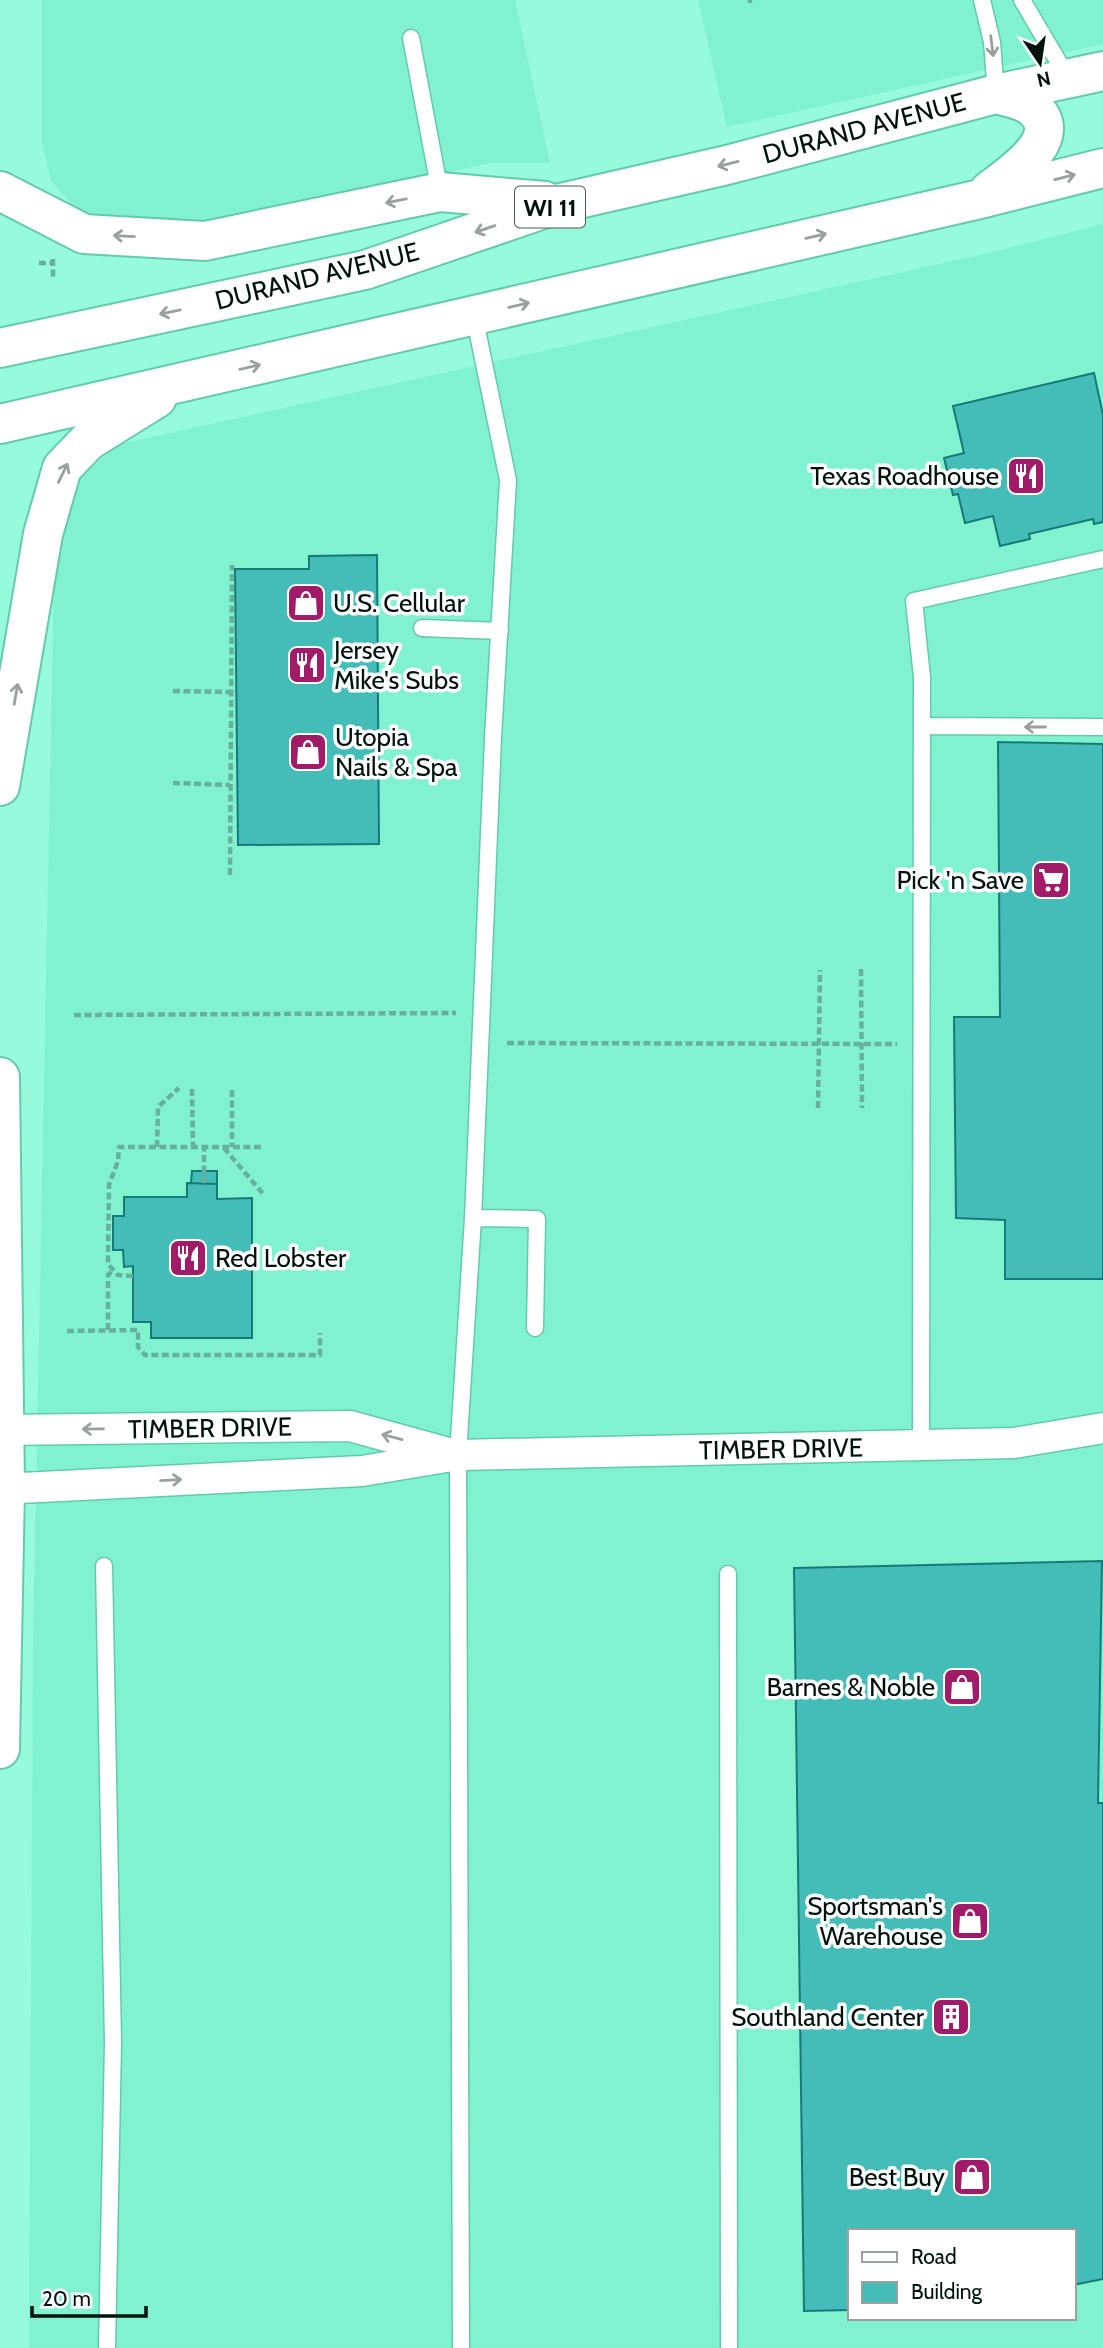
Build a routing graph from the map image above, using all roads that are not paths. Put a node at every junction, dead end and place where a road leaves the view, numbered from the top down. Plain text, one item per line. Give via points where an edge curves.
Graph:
1 (982, 0) edge
2 (1023, 0) edge
3 (411, 38) dead end
4 (1086, 74) edge
5 (996, 94) junction
6 (1103, 167) edge
7 (0, 191) edge
8 (440, 192) junction
9 (980, 199) junction
10 (561, 203) junction
11 (474, 315) junction
12 (0, 348) edge
13 (183, 382) junction
14 (0, 424) edge
15 (1103, 559) edge
16 (422, 628) dead end
17 (500, 631) junction
18 (922, 726) junction
19 (1103, 727) edge
20 (0, 786) edge
21 (0, 1077) edge
22 (473, 1218) junction
23 (535, 1328) dead end
24 (1103, 1428) edge
25 (1, 1430) edge
26 (921, 1446) junction
27 (458, 1455) junction
28 (2, 1487) edge
29 (104, 1566) dead end
30 (729, 1574) dead end
31 (0, 1749) edge
32 (107, 2348) edge
33 (461, 2348) edge
34 (729, 2348) edge

1 -> 5 lane via 992,42
2 - 4 lane
3 - 8 lane
4 - 5 main road, DURAND AVENUE / WI 11
5 - 9 main road, DURAND AVENUE via 1031,106 1042,118 1045,135 1030,159
5 -> 10 main road, DURAND AVENUE / WI 11
9 -> 6 main road, DURAND AVENUE
8 -> 7 main road via 205,241 84,234
8 - 10 main road
11 -> 9 main road, DURAND AVENUE
10 -> 12 main road, DURAND AVENUE / WI 11 via 365,270
13 -> 11 main road, DURAND AVENUE
11 - 17 lane via 508,480
13 - 14 main road, DURAND AVENUE
20 -> 13 main road via 43,534 62,468 88,441
15 - 18 lane via 914,601
16 - 17 lane
17 - 22 lane
19 -> 18 lane
18 - 26 lane
21 - 25 main road
22 - 23 lane via 537,1219
22 - 27 lane
24 - 26 street, TIMBER DRIVE via 1014,1443
27 -> 25 street, TIMBER DRIVE via 350,1426
25 - 28 main road
26 - 27 street, TIMBER DRIVE
28 -> 27 street, TIMBER DRIVE via 362,1471
27 - 33 lane
28 - 31 main road
29 - 32 lane via 113,2042
30 - 34 lane

